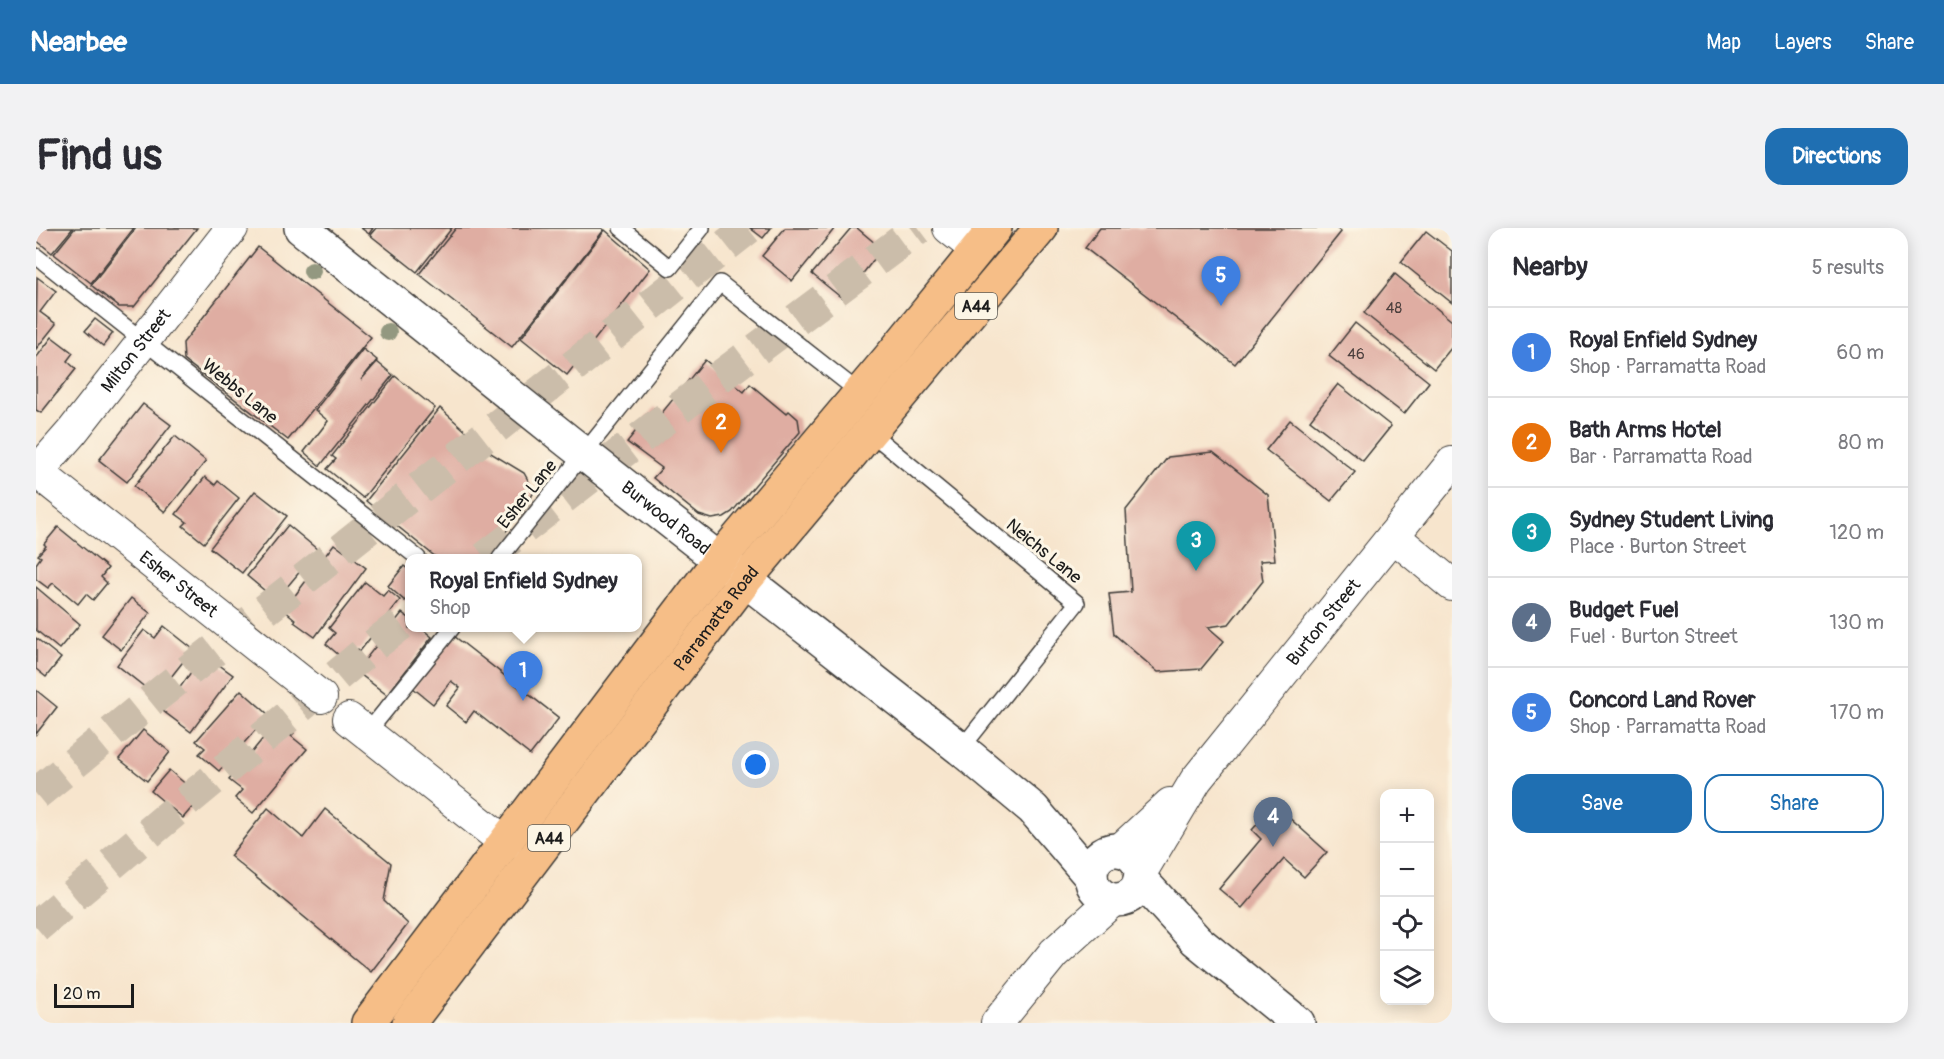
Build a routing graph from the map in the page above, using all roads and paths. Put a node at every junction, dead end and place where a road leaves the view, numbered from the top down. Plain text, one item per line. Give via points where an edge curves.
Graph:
1 (232, 228) edge
2 (300, 228) edge
3 (621, 228) edge
4 (702, 228) edge
5 (949, 228) edge
6 (1041, 228) edge
7 (986, 239) edge
8 (36, 256) edge
9 (145, 341) junction
10 (860, 393) junction
11 (870, 432) junction
12 (584, 454) junction
13 (1452, 464) edge
14 (36, 472) edge
15 (1393, 536) junction
16 (413, 554) edge
17 (503, 554) edge
18 (720, 559) junction
19 (746, 579) junction
20 (1452, 585) edge
21 (447, 632) edge
22 (321, 697) dead end
23 (358, 726) joint
24 (961, 749) junction
25 (506, 843) junction
26 (1117, 877) junction
27 (368, 1023) edge
28 (410, 1023) edge
29 (997, 1023) edge
30 (1298, 1023) edge

1 - 9 street, Milton Street
2 - 12 street, Burwood Road
3 - 4 lane via 670,267
5 - 7 street
6 - 11 highway, Parramatta Road / A44
7 - 10 highway, Parramatta Road / A44
8 - 9 lane, Webbs Lane
9 - 14 street, Milton Street via 50,460
9 - 16 lane, Webbs Lane
10 - 12 lane, Esher Lane via 720,283
10 - 18 highway, Parramatta Road / A44
11 - 19 highway, Parramatta Road / A44
11 - 24 lane, Neichs Lane via 1077,603
12 - 17 lane, Esher Lane
12 - 18 street, Burwood Road
13 - 15 street, Burton Street
14 - 22 street, Esher Street
15 - 20 street
15 - 26 street, Burton Street
18 - 19 street, Burwood Road
18 - 25 highway, Parramatta Road / A44
19 - 24 street, Burwood Road
19 - 28 highway, Parramatta Road / A44
21 - 23 lane
23 - 25 street
24 - 26 street, Burwood Road
25 - 27 highway, Parramatta Road / A44
26 - 29 street, Burton Street
26 - 30 street, Burwood Road

